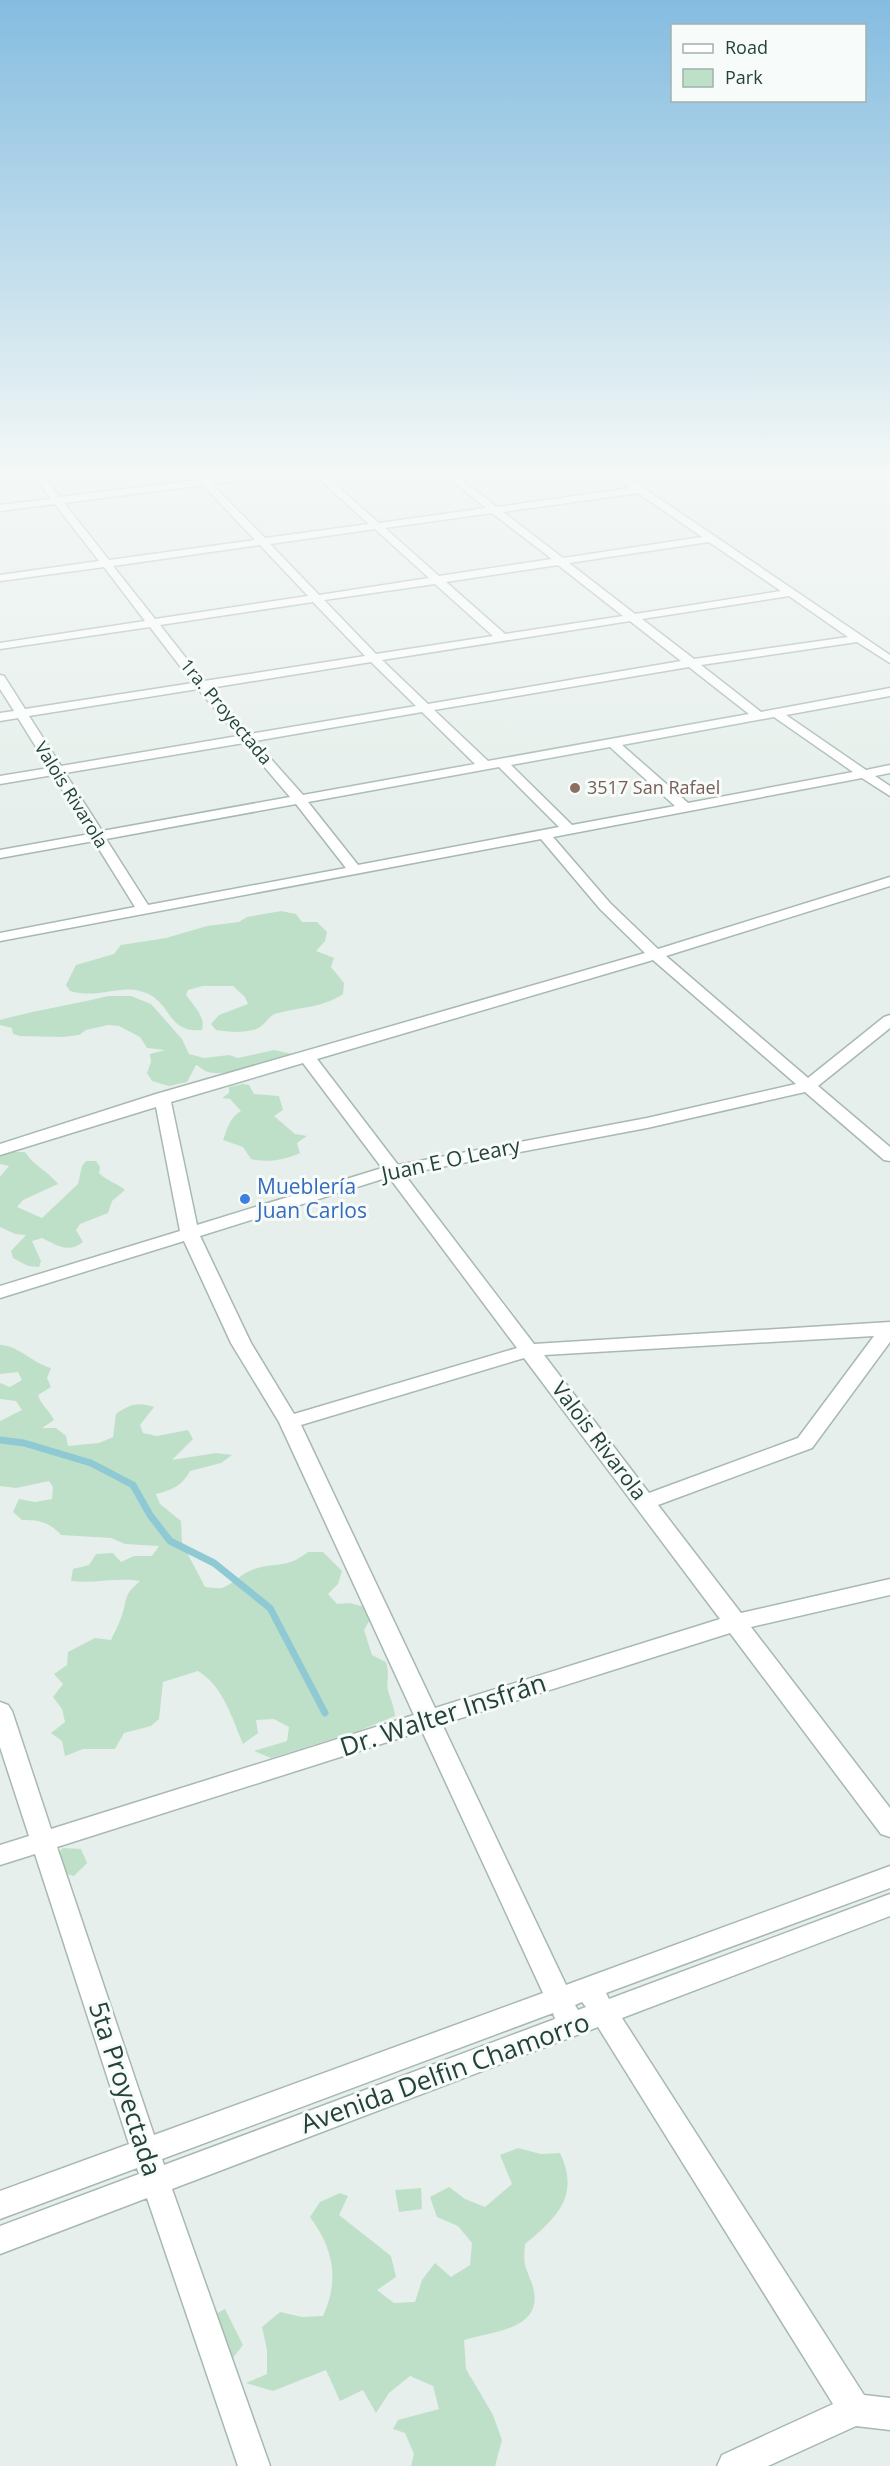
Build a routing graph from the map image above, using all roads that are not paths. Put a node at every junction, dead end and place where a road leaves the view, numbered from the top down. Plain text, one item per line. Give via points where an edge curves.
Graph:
1 (124, 584) edge
2 (303, 584) edge
3 (420, 584) edge
4 (443, 584) edge
5 (591, 584) edge
6 (776, 584) edge
7 (788, 592) junction
8 (318, 600) junction
9 (632, 616) junction
10 (155, 624) junction
11 (501, 637) junction
12 (857, 639) junction
13 (0, 646) edge
14 (373, 658) junction
15 (890, 660) edge
16 (692, 663) junction
17 (0, 679) edge
18 (200, 684) junction
19 (890, 692) edge
20 (427, 709) junction
21 (776, 713) junction
22 (21, 714) junction
23 (759, 716) junction
24 (0, 717) edge
25 (248, 738) junction
26 (613, 743) junction
27 (502, 763) junction
28 (486, 766) junction
29 (890, 769) edge
30 (57, 771) junction
31 (866, 774) junction
32 (0, 780) edge
33 (890, 792) edge
34 (299, 799) junction
35 (685, 808) junction
36 (569, 830) junction
37 (544, 834) junction
38 (97, 836) junction
39 (0, 854) edge
40 (354, 869) junction
41 (890, 881) edge
42 (144, 910) junction
43 (0, 937) edge
44 (657, 954) junction
45 (890, 1020) edge
46 (307, 1057) junction
47 (807, 1086) junction
48 (162, 1098) junction
49 (0, 1150) edge
50 (890, 1156) edge
51 (391, 1171) junction
52 (189, 1232) junction
53 (0, 1292) edge
54 (890, 1329) edge
55 (530, 1350) junction
56 (289, 1422) junction
57 (645, 1502) junction
58 (890, 1587) edge
59 (734, 1623) junction
60 (0, 1711) edge
61 (427, 1719) junction
62 (890, 1827) edge
63 (45, 1842) junction
64 (0, 1855) edge
65 (890, 1877) edge
66 (890, 1905) edge
67 (588, 1988) junction
68 (558, 1999) junction
69 (605, 2014) junction
70 (572, 2026) junction
71 (146, 2151) junction
72 (155, 2181) junction
73 (0, 2205) edge
74 (0, 2240) edge
75 (855, 2410) junction
76 (890, 2414) edge
77 (254, 2466) edge
78 (733, 2466) edge

1 - 10 street, 1ra. Proyectada
2 - 8 street
3 - 8 street
4 - 11 street
5 - 9 street
6 - 7 street
7 - 9 street
7 - 12 street
8 - 10 street
8 - 14 street
9 - 11 street
9 - 16 street
10 - 13 street
10 - 18 street, 1ra. Proyectada
11 - 14 street
12 - 15 street
12 - 16 street
14 - 18 street
14 - 20 street
16 - 20 street
16 - 23 street
17 - 22 street, Valois Rivarola
18 - 22 street
18 - 25 street, 1ra. Proyectada
19 - 21 street
20 - 25 street
20 - 28 street
21 - 23 street
21 - 31 street
22 - 24 street
22 - 30 street, Valois Rivarola
23 - 26 street
25 - 30 street
25 - 34 street, 1ra. Proyectada
26 - 27 street
26 - 35 street
27 - 28 street
27 - 36 street
28 - 34 street
29 - 31 street
30 - 32 street
30 - 38 street, Valois Rivarola
31 - 33 street
31 - 35 street
34 - 38 street
34 - 40 street, 1ra. Proyectada
35 - 36 street
36 - 37 street
37 - 40 street
37 - 44 street via 604,906
38 - 39 street
38 - 42 street, Valois Rivarola
40 - 42 street
41 - 44 street
42 - 43 street
44 - 46 street
44 - 47 street
45 - 47 street, Juan E O Leary
46 - 48 street
46 - 51 street, Valois Rivarola
47 - 50 street
47 - 51 street, Juan E O Leary via 646,1123
48 - 49 street
48 - 52 street
51 - 52 street, Juan E O Leary
51 - 55 street, Valois Rivarola
52 - 53 street, Juan E O Leary
52 - 56 street via 241,1343
54 - 55 street
54 - 57 street via 805,1443
55 - 56 street
55 - 57 street, Valois Rivarola
56 - 61 street
57 - 59 street, Valois Rivarola
58 - 59 street, Dr. Walter Insfrán
59 - 61 street, Dr. Walter Insfrán
59 - 62 street, Valois Rivarola
60 - 63 street, 5ta Proyectada
61 - 63 street, Dr. Walter Insfrán
61 - 68 street
63 - 64 street, Dr. Walter Insfrán
63 - 71 street, 5ta Proyectada
65 - 67 street, Avenida Delfin Chamorro
66 - 69 street, Avenida Delfin Chamorro
67 - 68 street, Avenida Delfin Chamorro
67 - 69 street
68 - 70 street
68 - 71 street, Avenida Delfin Chamorro
69 - 70 street, Avenida Delfin Chamorro
69 - 75 street
70 - 72 street, Avenida Delfin Chamorro
71 - 72 street, 5ta Proyectada
71 - 73 street, Avenida Delfin Chamorro
72 - 74 street, Avenida Delfin Chamorro
72 - 77 street, 5ta Proyectada
75 - 76 street
75 - 78 street

